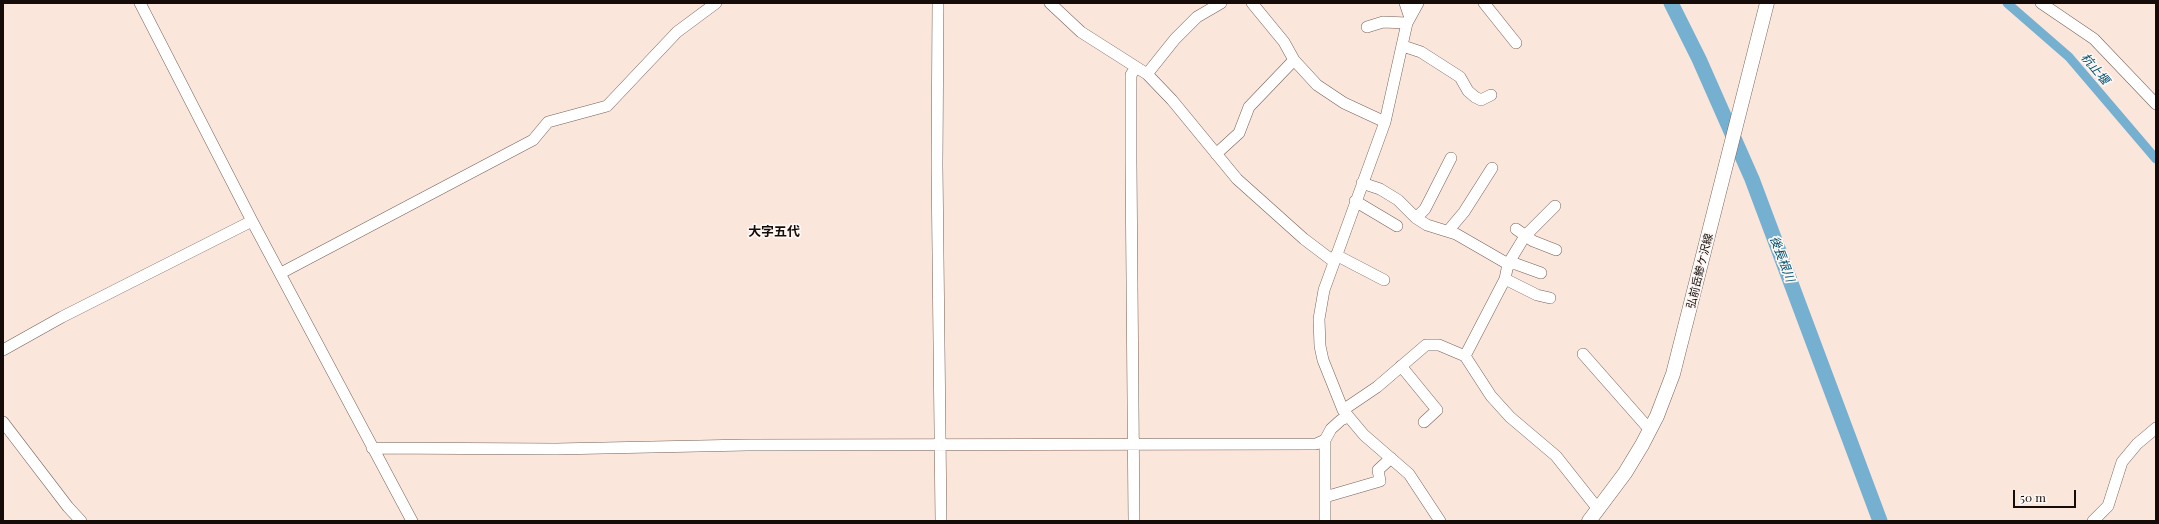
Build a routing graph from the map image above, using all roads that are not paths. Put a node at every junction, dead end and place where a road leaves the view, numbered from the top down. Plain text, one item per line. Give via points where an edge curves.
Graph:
1 (140, 3) edge
2 (716, 3) edge
3 (938, 3) edge
4 (1050, 3) edge
5 (1221, 3) edge
6 (1252, 3) edge
7 (1405, 3) edge
8 (1418, 3) edge
9 (1484, 3) edge
10 (1767, 3) edge
11 (2041, 3) edge
12 (1408, 19) junction
13 (1367, 27) dead end
14 (1516, 43) dead end
15 (1403, 46) junction
16 (1294, 60) junction
17 (1136, 67) junction
18 (1147, 74) junction
19 (1491, 95) dead end
20 (2156, 104) edge
21 (1385, 122) junction
22 (1216, 154) junction
23 (1451, 158) dead end
24 (1492, 168) dead end
25 (1362, 183) junction
26 (1355, 201) junction
27 (1555, 206) dead end
28 (1416, 218) junction
29 (252, 221) junction
30 (1397, 226) dead end
31 (1516, 229) dead end
32 (1448, 231) junction
33 (1525, 236) junction
34 (1556, 250) dead end
35 (1334, 258) junction
36 (1508, 264) junction
37 (281, 273) junction
38 (1541, 273) dead end
39 (1505, 279) junction
40 (1384, 280) dead end
41 (1550, 298) dead end
42 (3, 350) edge
43 (1582, 354) dead end
44 (1465, 356) junction
45 (1401, 366) junction
46 (1345, 414) junction
47 (3, 422) edge
48 (1424, 422) dead end
49 (2156, 428) edge
50 (1650, 430) junction
51 (1325, 440) junction
52 (1134, 444) junction
53 (941, 446) junction
54 (372, 448) junction
55 (1391, 458) junction
56 (1325, 497) junction
57 (1598, 509) junction
58 (81, 521) edge
59 (412, 521) edge
60 (941, 521) edge
61 (1134, 521) edge
62 (1325, 521) edge
63 (1440, 521) edge
64 (1589, 521) edge
65 (2093, 521) edge

1 - 29 street
2 - 37 street via 677,32 607,106 548,122 532,140
3 - 53 street via 937,165
4 - 17 street via 1081,32
5 - 18 street via 1198,17 1175,39
6 - 16 street via 1284,42
7 - 12 street
8 - 12 street
9 - 14 street
10 - 50 main road, 弘前岳鰺ケ沢線 via 1679,352 1665,396
11 - 20 street via 2094,39
12 - 13 street
12 - 15 street
15 - 19 street via 1421,52 1460,77 1475,97 1481,100
15 - 21 street
16 - 21 street via 1317,85 1344,103
16 - 22 street via 1249,107 1239,133
17 - 18 street
17 - 52 street via 1131,75
18 - 22 street
21 - 25 street
22 - 35 street via 1237,179 1304,239
23 - 28 street via 1425,209
24 - 32 street via 1464,212
25 - 26 street
25 - 28 street via 1380,189 1398,200
26 - 30 street
26 - 35 street
27 - 33 street
28 - 32 street via 1427,225
29 - 37 street
29 - 42 street via 62,317
31 - 33 street
32 - 36 street
33 - 34 street
33 - 36 street
35 - 40 street
35 - 46 street via 1320,304 1320,346 1323,360
36 - 38 street via 1516,264
36 - 39 street
37 - 54 street
39 - 41 street via 1537,295
39 - 44 street
43 - 50 street
44 - 45 street via 1439,345 1426,345
44 - 57 street via 1491,396 1510,417 1556,456
45 - 46 street
45 - 48 street via 1438,410
46 - 51 street
46 - 55 street via 1364,435
47 - 58 street
49 - 65 street via 2137,444 2122,462 2108,506
50 - 57 main road, 弘前岳鰺ケ沢線 via 1625,473
51 - 52 street via 1316,444
51 - 56 street
52 - 53 street
52 - 61 street
53 - 54 street
53 - 60 street
54 - 59 street
55 - 56 street via 1378,470 1380,481
55 - 63 street via 1409,474
56 - 62 street
57 - 64 main road, 弘前岳鰺ケ沢線

